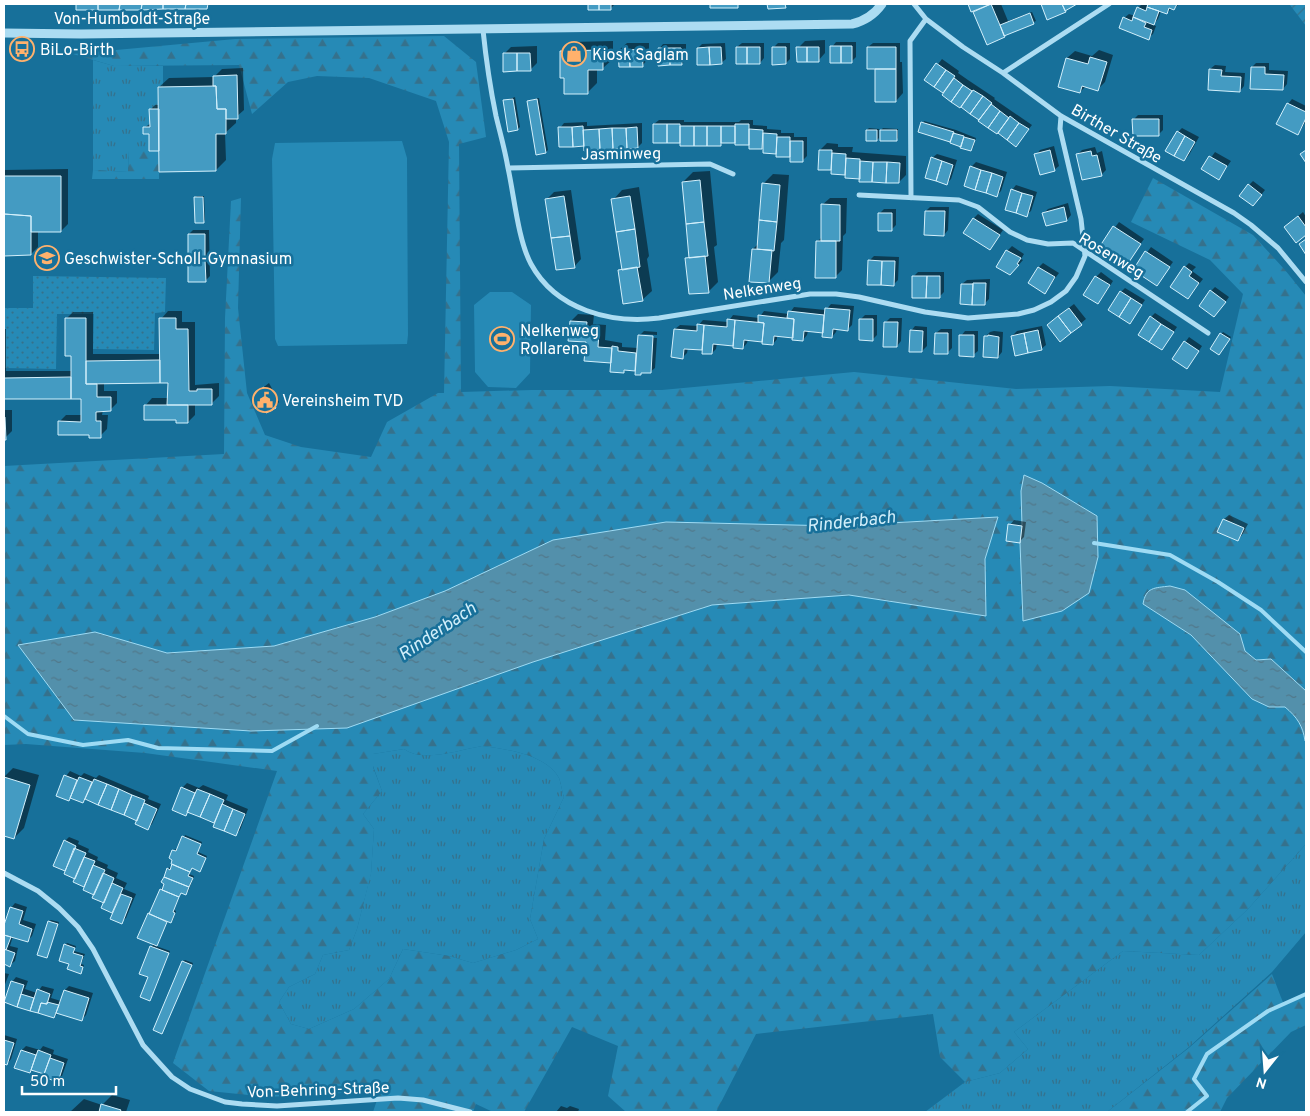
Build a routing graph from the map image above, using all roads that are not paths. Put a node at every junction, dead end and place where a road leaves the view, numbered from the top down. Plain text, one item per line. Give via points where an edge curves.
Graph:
1 (882, 4) edge
2 (914, 4) edge
3 (1109, 4) edge
4 (926, 19) junction
5 (483, 30) junction
6 (4, 33) edge
7 (1003, 73) junction
8 (1062, 116) junction
9 (508, 168) junction
10 (733, 174) dead end
11 (859, 195) dead end
12 (911, 198) junction
13 (1085, 250) junction
14 (1306, 282) edge
15 (1208, 333) dead end
16 (4, 874) edge
17 (470, 1112) edge

1 - 5 street, Von-Humboldt-Straße via 863,22 852,24
2 - 4 street, Birther Straße
3 - 7 street
4 - 7 street, Birther Straße
4 - 12 street via 910,41
5 - 6 street, Von-Humboldt-Straße
5 - 9 street, Nelkenweg via 496,116
7 - 8 street, Birther Straße
8 - 13 street, Nelkenweg via 1060,129
8 - 14 street, Birther Straße via 1245,221 1278,248
9 - 10 street, Jasminweg via 710,164
9 - 13 street, Nelkenweg via 526,251 538,274 555,293 569,302 618,320 639,321 810,294 858,297 954,316 984,318 1018,314 1051,302 1066,291 1081,266
11 - 12 street, Rosenweg
12 - 13 street, Rosenweg via 960,200 978,206 1010,232 1027,240 1048,244 1073,243
13 - 15 street, Rosenweg
16 - 17 street, Von-Behring-Straße via 38,891 78,927 93,949 143,1045 172,1077 190,1089 225,1102 242,1104 277,1106 398,1098 423,1100

